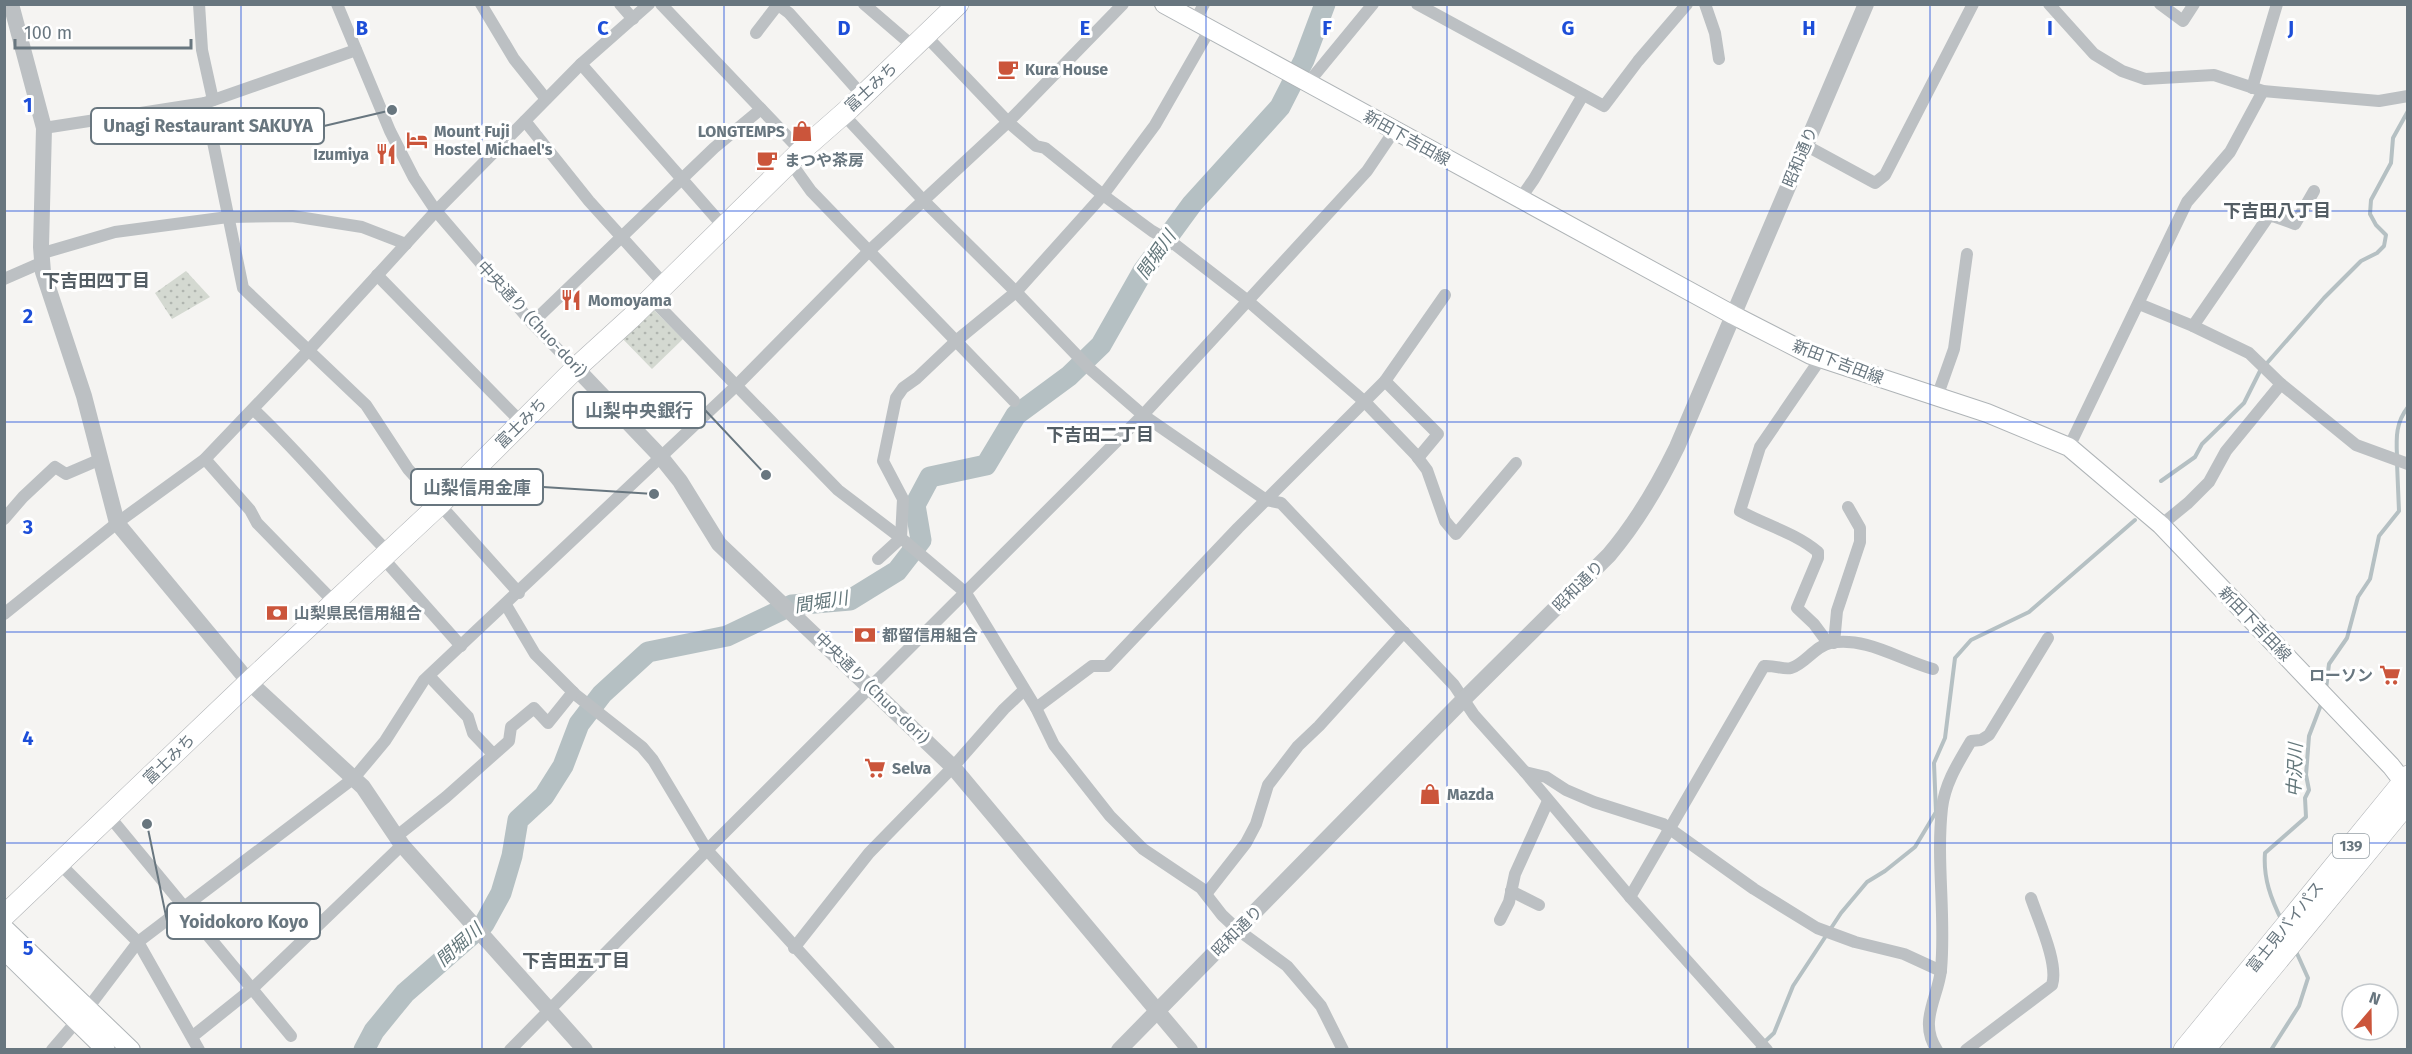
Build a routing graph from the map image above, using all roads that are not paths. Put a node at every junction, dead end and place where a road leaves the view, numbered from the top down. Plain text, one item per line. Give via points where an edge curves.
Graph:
1 (11, 4) edge
2 (199, 4) edge
3 (337, 4) edge
4 (481, 4) edge
5 (620, 4) edge
6 (649, 4) edge
7 (661, 4) edge
8 (864, 4) edge
9 (958, 4) edge
10 (1123, 4) edge
11 (1164, 4) edge
12 (1204, 4) edge
13 (1373, 4) edge
14 (1417, 4) edge
15 (1687, 4) edge
16 (1705, 4) edge
17 (1866, 4) edge
18 (1973, 4) edge
19 (2049, 4) edge
20 (2160, 4) edge
21 (2194, 4) edge
22 (2277, 4) edge
23 (633, 19) junction
24 (1203, 25) junction
25 (756, 33) dead end
26 (920, 41) junction
27 (356, 50) junction
28 (1719, 59) dead end
29 (581, 64) junction
30 (1301, 79) junction
31 (2258, 90) junction
32 (1583, 95) junction
33 (863, 96) junction
34 (2408, 96) edge
35 (546, 99) junction
36 (209, 102) junction
37 (761, 109) junction
38 (843, 114) junction
39 (525, 121) junction
40 (1008, 122) junction
41 (44, 128) junction
42 (1394, 131) junction
43 (1805, 145) junction
44 (796, 157) junction
45 (682, 178) junction
46 (2314, 191) dead end
47 (1103, 195) junction
48 (1520, 199) junction
49 (924, 201) junction
50 (436, 211) junction
51 (228, 217) junction
52 (724, 227) junction
53 (621, 236) junction
54 (406, 244) junction
55 (869, 251) junction
56 (1967, 254) dead end
57 (43, 257) junction
58 (377, 275) junction
59 (4, 279) edge
60 (657, 291) junction
61 (1016, 292) junction
62 (1445, 295) dead end
63 (1248, 302) junction
64 (2139, 304) junction
65 (1733, 315) junction
66 (532, 323) junction
67 (2193, 326) junction
68 (956, 341) junction
69 (308, 351) junction
70 (1821, 358) junction
71 (576, 368) junction
72 (1385, 381) junction
73 (2281, 384) junction
74 (736, 386) junction
75 (1937, 397) junction
76 (1014, 401) dead end
77 (1365, 402) junction
78 (253, 409) junction
79 (1143, 415) junction
80 (521, 423) junction
81 (2069, 447) junction
82 (660, 456) junction
83 (1418, 458) junction
84 (101, 459) junction
85 (205, 459) junction
86 (1516, 463) dead end
87 (2405, 463) edge
88 (1266, 500) junction
89 (440, 504) junction
90 (1848, 507) dead end
91 (4, 519) edge
92 (117, 523) junction
93 (2161, 525) junction
94 (901, 538) junction
95 (385, 555) junction
96 (878, 559) dead end
97 (519, 593) junction
98 (966, 593) junction
99 (334, 602) junction
100 (506, 605) junction
101 (4, 614) edge
102 (1404, 632) junction
103 (2048, 638) dead end
104 (1831, 643) junction
105 (461, 646) junction
106 (1933, 669) dead end
107 (429, 676) junction
108 (249, 682) junction
109 (872, 688) junction
110 (1024, 690) junction
111 (574, 693) junction
112 (1464, 699) junction
113 (1036, 708) junction
114 (493, 754) junction
115 (953, 767) junction
116 (1525, 772) junction
117 (354, 777) junction
118 (2406, 787) edge
119 (1548, 801) junction
120 (110, 816) junction
121 (1670, 828) junction
122 (400, 841) junction
123 (706, 850) junction
124 (60, 864) junction
125 (1511, 891) junction
126 (1206, 894) junction
127 (1630, 897) junction
128 (2031, 898) dead end
129 (1539, 905) dead end
130 (186, 906) junction
131 (4, 916) edge
132 (1500, 920) dead end
133 (4, 928) edge
134 (1238, 930) junction
135 (138, 942) junction
136 (2282, 943) junction
137 (794, 948) junction
138 (4, 950) edge
139 (1941, 971) junction
140 (253, 988) junction
141 (1158, 1010) junction
142 (550, 1011) junction
143 (83, 1015) junction
144 (193, 1036) junction
145 (291, 1036) dead end
146 (52, 1050) edge
147 (106, 1050) edge
148 (131, 1050) edge
149 (199, 1050) edge
150 (510, 1050) edge
151 (585, 1050) edge
152 (889, 1050) edge
153 (1119, 1050) edge
154 (1190, 1050) edge
155 (1343, 1050) edge
156 (1767, 1050) edge
157 (1937, 1050) edge
158 (1966, 1050) edge
159 (2184, 1050) edge
160 (2204, 1050) edge

1 - 41 street
2 - 36 street
3 - 27 street, 中央通り (Chuo-dori)
4 - 35 street via 502,42
5 - 23 street
6 - 23 street
7 - 37 street
8 - 26 street
9 - 26 highway, 富士みち
10 - 40 street
11 - 24 main road, 新田下吉田線
12 - 24 street
13 - 30 street
14 - 32 street
15 - 32 street via 1604,106
16 - 28 street
17 - 43 street, 昭和通り
18 - 43 street via 1885,175 1875,183
19 - 31 street via 2094,54 2122,71 2145,79 2214,75
20 - 21 street via 2183,21
22 - 31 street
23 - 29 street
24 - 30 main road, 新田下吉田線
24 - 47 street via 1155,125
25 - 33 street via 776,7 781,7
26 - 33 highway, 富士みち
26 - 40 street
27 - 36 street
27 - 50 street, 中央通り (Chuo-dori) via 390,131
29 - 35 street
29 - 45 street
30 - 42 main road, 新田下吉田線
31 - 34 street via 2379,102
31 - 64 street via 2230,152 2187,202
32 - 48 street
33 - 38 highway, 富士みち
35 - 39 street
36 - 41 street
36 - 51 street
37 - 44 street
37 - 45 street
38 - 44 highway, 富士みち
38 - 49 street
39 - 50 street
39 - 53 street
40 - 47 street
40 - 49 street
41 - 57 street
42 - 48 main road, 新田下吉田線
42 - 63 street via 1367,171
43 - 65 street, 昭和通り
44 - 52 highway, 富士みち
44 - 55 street via 811,191
45 - 52 street
45 - 53 street
46 - 67 street via 2295,224 2268,217
47 - 61 street
47 - 63 street
48 - 65 main road, 新田下吉田線
49 - 55 street
49 - 61 street
50 - 54 street
50 - 66 street, 中央通り (Chuo-dori)
51 - 54 street via 292,216 362,227
51 - 57 street via 115,232
51 - 69 street via 243,288
52 - 60 highway, 富士みち
53 - 60 street
53 - 66 street
54 - 58 street
55 - 68 street
55 - 74 street
56 - 75 street via 1954,349
57 - 59 street
57 - 84 street via 43,272
58 - 69 street
58 - 80 street
60 - 71 highway, 富士みち
60 - 74 street
61 - 68 street
61 - 79 street via 1078,358
62 - 72 street
63 - 77 street
63 - 79 street
64 - 67 street
64 - 81 street
65 - 70 main road, 新田下吉田線
65 - 112 street, 昭和通り via 1677,447 1637,519 1609,555
66 - 71 street, 中央通り (Chuo-dori)
67 - 73 street via 2249,353
68 - 76 street
68 - 94 street via 896,398 883,461 903,498
69 - 78 street
69 - 89 street via 366,405 408,469
70 - 75 main road, 新田下吉田線
70 - 104 street via 1760,447 1740,511 1806,541 1818,552 1797,608
71 - 80 highway, 富士みち
71 - 82 street, 中央通り (Chuo-dori)
72 - 77 street
72 - 83 street via 1438,434
73 - 87 street via 2356,445
73 - 93 street via 2226,451 2209,482
74 - 82 street
74 - 94 street via 838,490
75 - 81 main road, 新田下吉田線 via 2007,420
77 - 83 street
77 - 88 street
78 - 85 street
78 - 95 street via 285,439
79 - 88 street
79 - 98 street
80 - 89 highway, 富士みち
81 - 93 main road, 新田下吉田線
82 - 97 street
82 - 109 street, 中央通り (Chuo-dori) via 719,543
83 - 86 street via 1427,470 1445,521 1456,534
84 - 91 street via 66,474 55,467
84 - 92 street
85 - 92 street
85 - 99 street via 250,510 257,524
88 - 102 street via 1281,503
88 - 113 street via 1107,666 1092,666
89 - 95 highway, 富士みち
89 - 97 street
90 - 104 street via 1860,528 1860,542 1837,611
92 - 101 street
92 - 108 street
93 - 118 main road, 新田下吉田線 via 2391,766
94 - 96 street
94 - 98 street
95 - 99 highway, 富士みち
95 - 105 street
97 - 100 street
98 - 109 street
98 - 110 street
99 - 108 highway, 富士みち
100 - 105 street
100 - 111 street via 535,654
102 - 112 street
102 - 126 street via 1298,746 1268,785 1257,824
103 - 139 street via 1989,735 1971,741 1951,774 1942,808
104 - 106 street via 1864,644
104 - 121 street via 1793,668 1764,666
105 - 107 street
107 - 114 street via 468,717 473,734
107 - 117 street via 385,741
108 - 117 street
108 - 120 highway, 富士みち
109 - 115 street, 中央通り (Chuo-dori)
109 - 123 street
110 - 113 street
110 - 115 street
111 - 114 street via 548,723 534,708 511,727 509,741
111 - 123 street via 653,760
112 - 116 street
112 - 134 street, 昭和通り
113 - 126 street via 1054,745 1110,816 1143,849
114 - 122 street
115 - 137 street via 869,853
115 - 141 street, 中央通り (Chuo-dori)
116 - 119 street
116 - 121 street via 1546,777 1582,798
117 - 122 street
117 - 130 street
118 - 136 highway, 富士見バイパス / 139
119 - 125 street
119 - 127 street
120 - 124 highway, 富士みち
120 - 130 street
121 - 127 street
121 - 139 street via 1817,928 1904,954
122 - 140 street
122 - 142 street
123 - 137 street
123 - 142 street
124 - 131 highway, 富士みち
124 - 135 street
125 - 129 street
125 - 132 street
126 - 134 street
127 - 156 street
128 - 158 street via 2051,959 2052,985
130 - 135 street
130 - 140 street
133 - 143 main road
134 - 141 street, 昭和通り
134 - 155 street via 1299,979 1321,1006
135 - 143 street
135 - 144 street
136 - 159 highway, 富士見バイパス / 139
136 - 160 highway, 富士見バイパス / 139
137 - 152 street
138 - 143 main road
139 - 157 street via 1928,1019
140 - 144 street
140 - 145 street
141 - 153 street, 昭和通り
141 - 154 street, 中央通り (Chuo-dori)
142 - 150 street
142 - 151 street
143 - 146 street
143 - 147 main road
143 - 148 main road
144 - 149 street

